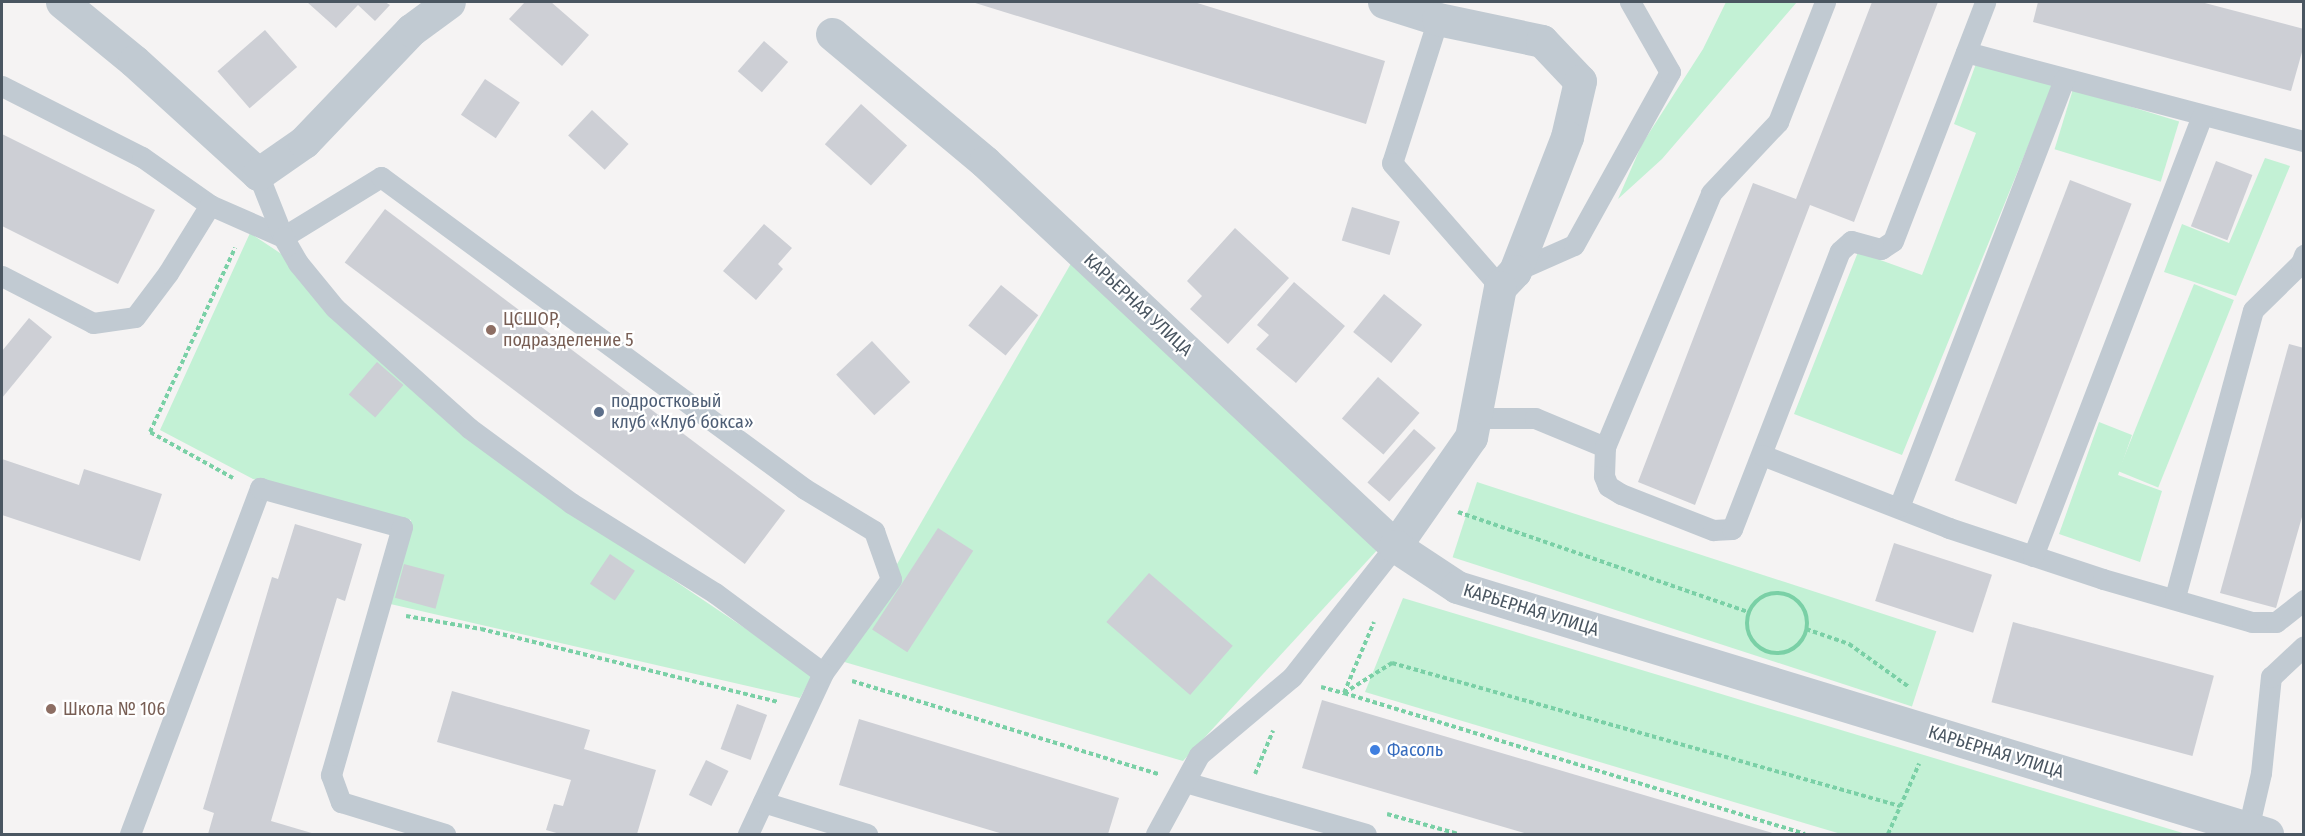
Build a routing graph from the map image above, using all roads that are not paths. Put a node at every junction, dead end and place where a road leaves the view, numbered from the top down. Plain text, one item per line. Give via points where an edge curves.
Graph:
1 (62, 2) edge
2 (449, 2) edge
3 (1384, 2) edge
4 (1630, 2) edge
5 (1825, 2) edge
6 (1985, 2) edge
7 (1438, 19) junction
8 (832, 34) dead end
9 (1966, 52) junction
10 (2064, 79) junction
11 (2, 86) edge
12 (2202, 116) junction
13 (2304, 141) edge
14 (258, 174) junction
15 (210, 205) junction
16 (283, 237) junction
17 (2304, 255) edge
18 (2, 276) edge
19 (1508, 279) junction
20 (1474, 418) junction
21 (1605, 447) junction
22 (1762, 454) junction
23 (1899, 507) junction
24 (1395, 546) junction
25 (2033, 556) junction
26 (2175, 597) junction
27 (2304, 600) edge
28 (2304, 646) edge
29 (823, 673) junction
30 (1185, 782) junction
31 (763, 802) junction
32 (2252, 833) edge
33 (130, 834) edge
34 (445, 834) edge
35 (748, 834) edge
36 (867, 834) edge
37 (1156, 834) edge
38 (1366, 834) edge

1 - 14 street via 134,61
2 - 14 street via 411,30 304,142
3 - 7 street
4 - 19 lane via 1670,72 1574,245
5 - 21 lane via 1778,122 1711,193
6 - 9 lane
7 - 19 lane via 1392,163
7 - 19 street via 1542,41 1580,81 1567,137
8 - 24 street, КАРЬЕРНАЯ УЛИЦА via 985,162
9 - 10 lane
9 - 22 lane via 1889,247 1881,249 1851,241 1840,251
10 - 12 lane
10 - 23 lane
11 - 15 lane via 142,157
12 - 13 lane
12 - 25 lane
14 - 16 lane
15 - 16 lane
15 - 18 lane via 135,317 93,322
16 - 29 lane via 298,263 335,308 469,428 571,503 715,593
16 - 29 lane via 381,177 806,489 874,531 891,579
17 - 26 lane via 2301,263 2253,310
19 - 20 street
20 - 21 lane via 1535,418
20 - 24 street via 1470,437
21 - 22 lane via 1604,476 1608,486 1722,531 1732,529 1737,520
22 - 23 lane
23 - 25 lane
24 - 30 lane via 1292,677 1199,756
24 - 32 street, КАРЬЕРНАЯ УЛИЦА via 1458,587
25 - 26 lane
26 - 27 lane via 2264,625 2276,622
28 - 32 lane via 2271,677
29 - 31 lane
30 - 37 lane
30 - 38 lane
31 - 35 lane
31 - 36 lane
33 - 34 lane via 260,488 402,527 331,775 341,802

